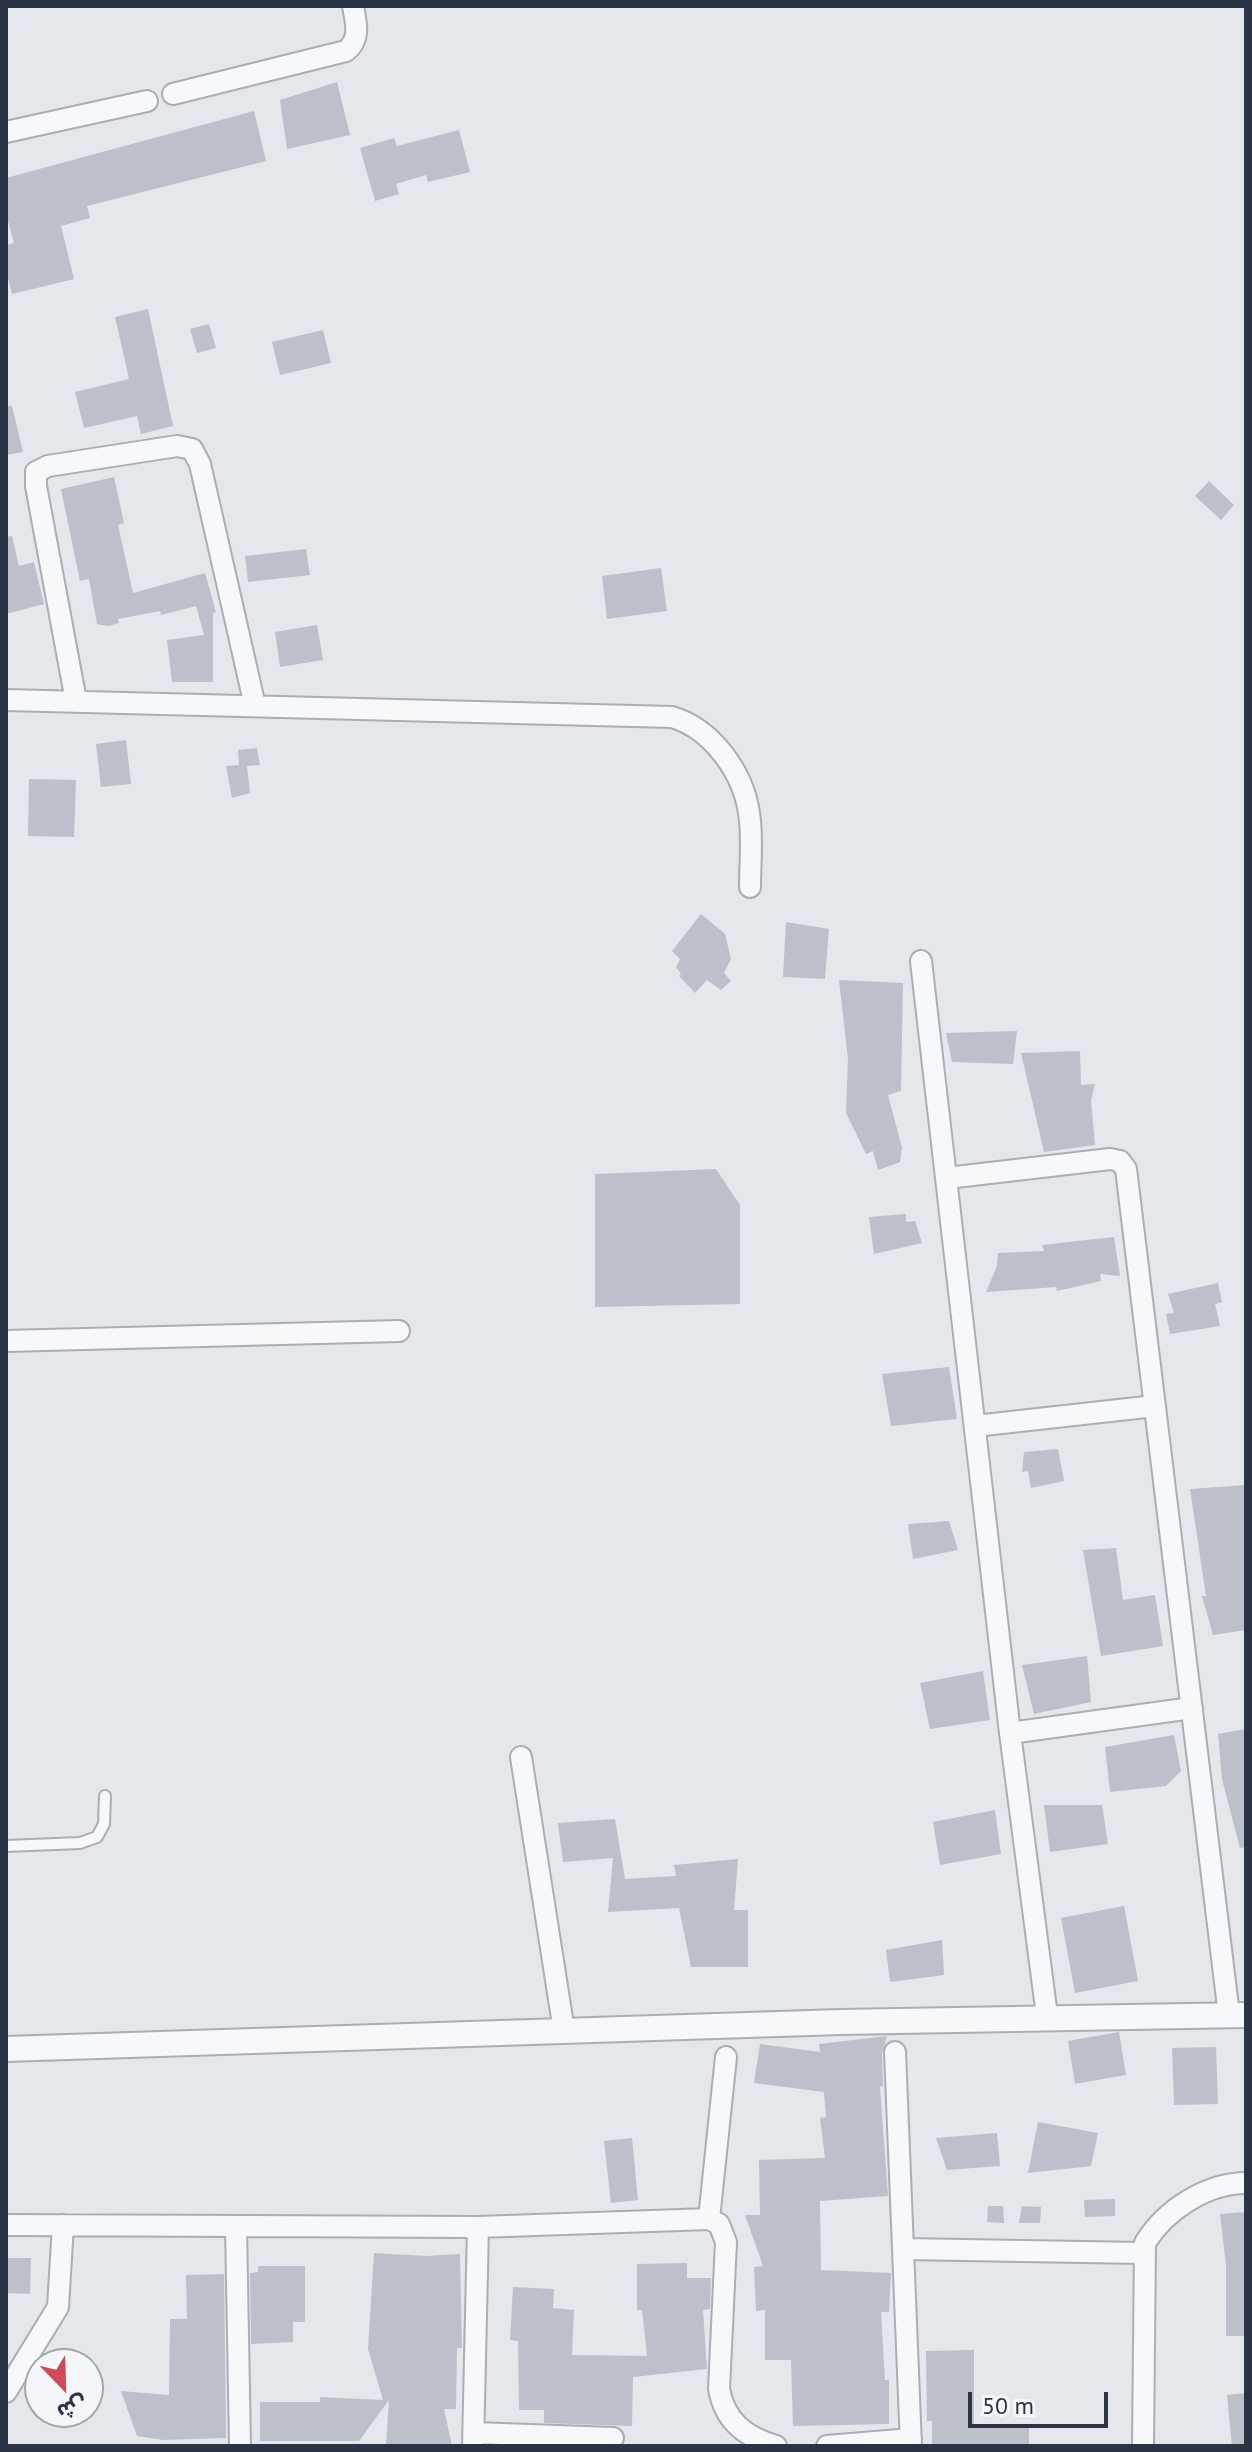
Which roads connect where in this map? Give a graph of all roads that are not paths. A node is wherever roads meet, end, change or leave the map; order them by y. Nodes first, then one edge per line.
1 (353, 6) edge
2 (173, 94) dead end
3 (147, 101) dead end
4 (6, 132) edge
5 (6, 700) edge
6 (76, 701) junction
7 (255, 706) junction
8 (750, 887) dead end
9 (921, 961) dead end
10 (947, 1178) junction
11 (399, 1331) dead end
12 (6, 1341) edge
13 (1155, 1406) junction
14 (975, 1426) junction
15 (1192, 1708) junction
16 (1010, 1733) junction
17 (521, 1757) dead end
18 (105, 1796) dead end
19 (6, 1846) edge
20 (1238, 2015) edge
21 (1047, 2016) junction
22 (564, 2031) junction
23 (6, 2049) edge
24 (895, 2052) dead end
25 (726, 2057) dead end
26 (1246, 2183) edge
27 (709, 2219) junction
28 (6, 2225) edge
29 (63, 2225) junction
30 (236, 2226) junction
31 (478, 2227) junction
32 (904, 2249) junction
33 (1142, 2253) junction
34 (6, 2392) edge
35 (613, 2438) dead end
36 (474, 2440) edge
37 (911, 2443) edge
38 (240, 2446) edge
39 (776, 2446) edge
40 (827, 2446) edge
41 (1143, 2446) edge

1 - 2 street
3 - 4 street
5 - 6 street
6 - 7 street
6 - 7 street
7 - 8 street
9 - 10 street
10 - 13 street
10 - 14 street
11 - 12 street
13 - 14 street
13 - 15 street
14 - 16 street
15 - 16 street
15 - 20 street
16 - 21 street
17 - 22 street
18 - 19 lane
20 - 21 street
21 - 22 street
22 - 23 street
24 - 32 street
25 - 27 street
26 - 33 street
27 - 31 street
27 - 39 street
28 - 29 street
29 - 30 street
29 - 34 street
30 - 31 street
30 - 38 street
31 - 36 street
32 - 33 street
32 - 37 street
33 - 41 street
35 - 36 street
37 - 40 street

